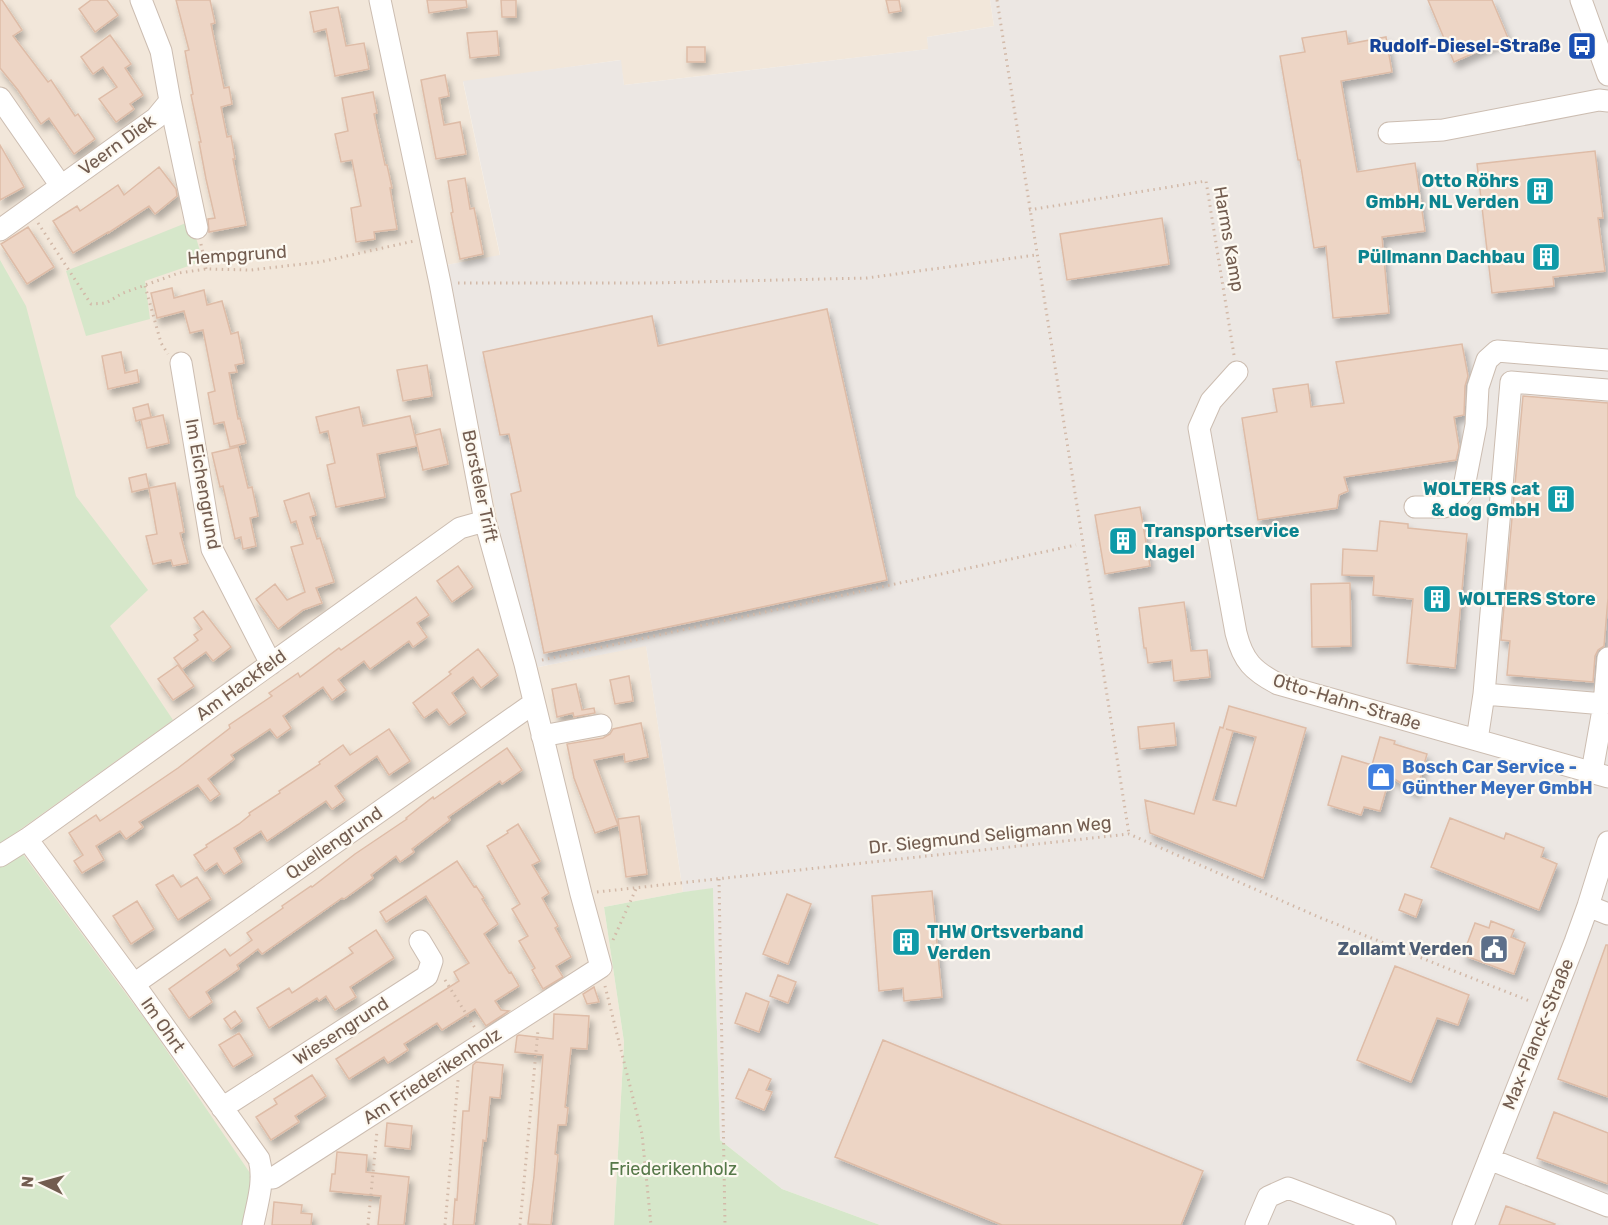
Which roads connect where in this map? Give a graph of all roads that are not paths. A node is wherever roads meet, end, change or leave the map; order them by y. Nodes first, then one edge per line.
1 (141, 0) edge
2 (380, 0) edge
3 (1581, 0) edge
4 (1608, 75) edge
5 (0, 98) edge
6 (170, 101) junction
7 (1608, 101) edge
8 (1389, 133) dead end
9 (61, 186) junction
10 (197, 228) road end
11 (0, 230) edge
12 (1608, 360) edge
13 (181, 363) road end
14 (1237, 372) road end
15 (1608, 390) edge
16 (1415, 507) dead end
17 (485, 521) junction
18 (1608, 658) edge
19 (271, 664) junction
20 (1484, 694) junction
21 (534, 703) junction
22 (1604, 704) junction
23 (601, 725) dead end
24 (542, 736) junction
25 (1477, 740) junction
26 (1600, 775) edge
27 (27, 838) junction
28 (1608, 842) edge
29 (0, 856) edge
30 (1588, 906) junction
31 (1608, 914) edge
32 (420, 940) dead end
33 (601, 968) joint
34 (134, 984) junction
35 (222, 1108) junction
36 (1489, 1159) junction
37 (261, 1178) junction
38 (1608, 1206) edge
39 (253, 1225) edge
40 (1256, 1225) edge
41 (1385, 1225) edge
42 (1462, 1225) edge

1 - 6 street, Veern Diek
2 - 17 street, Borsteler Trift
3 - 4 street
5 - 9 street, Veern Diek
6 - 9 street, Veern Diek
6 - 10 street, Veern Diek
7 - 8 street
9 - 11 street, Veern Diek
12 - 16 street
13 - 19 street, Im Eichengrund
14 - 25 street, Otto-Hahn-Straße
15 - 20 street
17 - 19 street, Am Hackfeld
17 - 21 street, Borsteler Trift
18 - 22 street
19 - 27 street, Am Hackfeld
20 - 22 street
20 - 25 street
21 - 24 street, Borsteler Trift
21 - 34 street, Quellengrund
22 - 26 street
23 - 24 street
24 - 33 street, Borsteler Trift
25 - 26 street, Otto-Hahn-Straße
27 - 29 street, Am Hackfeld
27 - 34 street, Im Ohrt
28 - 30 street, Max-Planck-Straße
30 - 31 street
30 - 36 street, Max-Planck-Straße
32 - 35 street, Wiesengrund
33 - 37 street, Am Friederikenholz
34 - 35 street, Im Ohrt
35 - 37 street, Im Ohrt
36 - 38 street
36 - 42 street, Max-Planck-Straße
37 - 39 street, Im Ohrt
40 - 41 street

